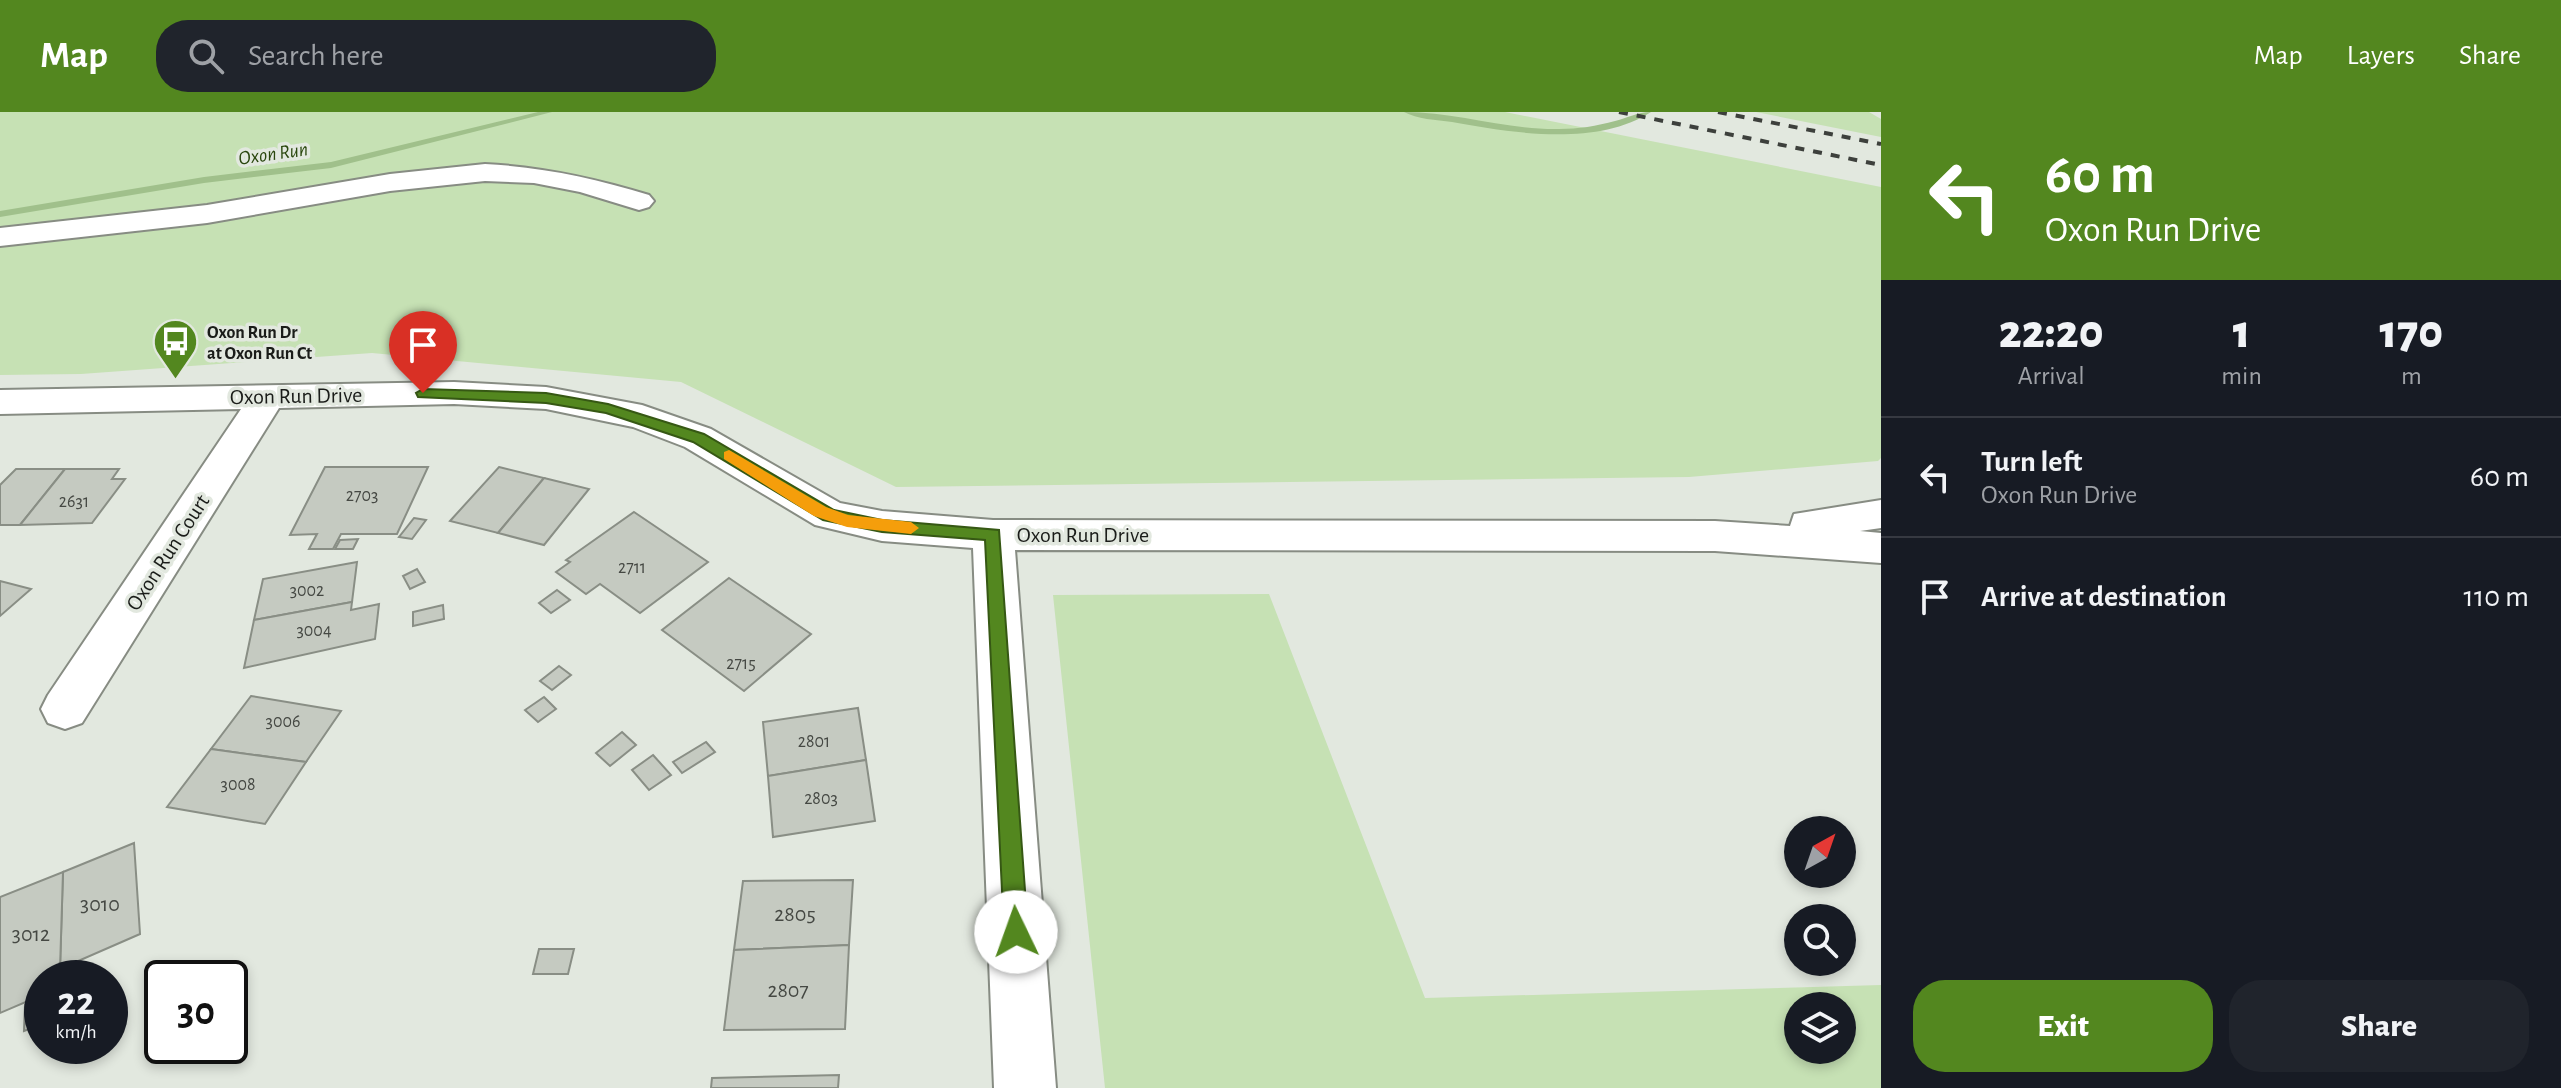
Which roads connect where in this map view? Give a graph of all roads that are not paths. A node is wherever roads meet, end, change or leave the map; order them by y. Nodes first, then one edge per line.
1 (639, 201) dead end
2 (0, 237) edge
3 (269, 395) junction
4 (0, 402) edge
5 (1881, 514) edge
6 (993, 535) junction
7 (1715, 536) junction
8 (1881, 548) edge
9 (65, 709) dead end
10 (1025, 1088) edge

1 - 2 street
3 - 4 street, Oxon Run Drive
3 - 6 street, Oxon Run Drive
3 - 9 street, Oxon Run Court
5 - 7 street, Oxon Run Drive
6 - 7 street, Oxon Run Drive
6 - 10 street
7 - 8 street, Oxon Run Drive

